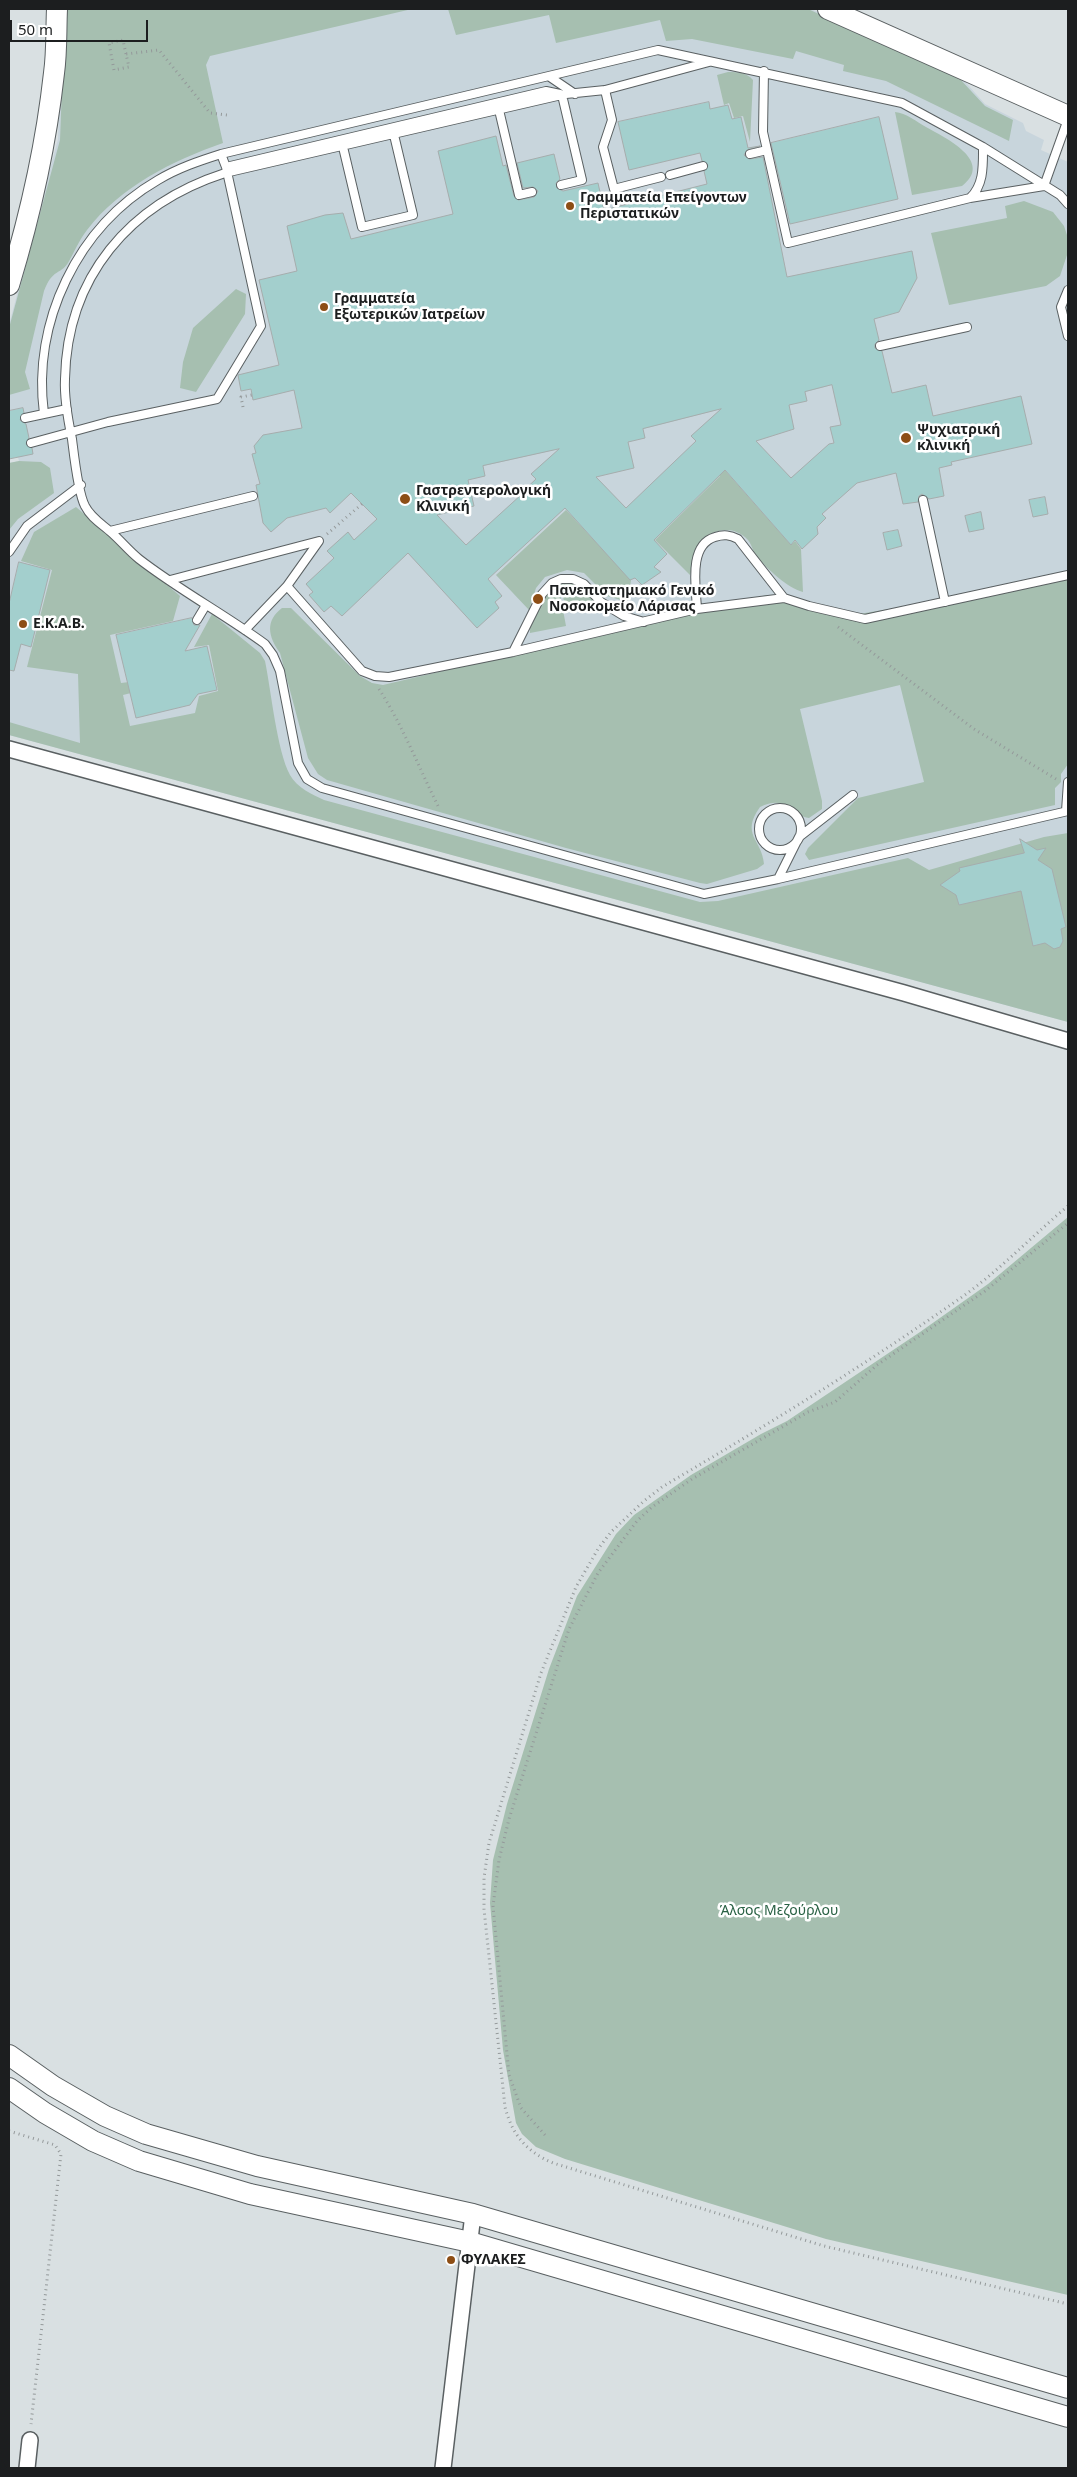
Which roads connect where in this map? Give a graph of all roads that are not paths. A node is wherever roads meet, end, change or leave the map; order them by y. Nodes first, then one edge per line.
1 (57, 9) edge
2 (828, 9) edge
3 (709, 62) junction
4 (764, 72) junction
5 (550, 78) junction
6 (604, 90) junction
7 (575, 94) junction
8 (562, 95) junction
9 (499, 110) junction
10 (1068, 118) edge
11 (394, 134) junction
12 (343, 147) junction
13 (983, 147) junction
14 (767, 150) junction
15 (222, 154) junction
16 (750, 154) dead end
17 (703, 166) dead end
18 (227, 171) junction
19 (670, 175) dead end
20 (660, 177) dead end
21 (562, 185) dead end
22 (1044, 186) junction
23 (532, 192) dead end
24 (970, 198) junction
25 (1068, 204) edge
26 (9, 285) edge
27 (1068, 290) edge
28 (966, 327) dead end
29 (1068, 336) edge
30 (880, 346) dead end
31 (66, 409) junction
32 (44, 414) junction
33 (25, 418) dead end
34 (70, 432) junction
35 (31, 443) dead end
36 (80, 485) junction
37 (253, 496) dead end
38 (923, 500) dead end
39 (110, 532) junction
40 (9, 552) edge
41 (1068, 576) edge
42 (170, 580) junction
43 (287, 586) junction
44 (784, 598) junction
45 (946, 602) junction
46 (206, 605) junction
47 (697, 609) junction
48 (197, 620) dead end
49 (646, 622) junction
50 (245, 630) junction
51 (513, 652) junction
52 (9, 749) edge
53 (1068, 784) edge
54 (853, 795) dead end
55 (1067, 811) edge
56 (799, 837) junction
57 (778, 879) junction
58 (1068, 1041) edge
59 (9, 2055) edge
60 (9, 2088) edge
61 (472, 2214) junction
62 (470, 2242) junction
63 (1068, 2388) edge
64 (1068, 2417) edge
65 (30, 2440) road end
66 (27, 2468) edge
67 (443, 2468) edge

1 - 26 street
2 - 10 street
3 - 4 lane
3 - 5 lane
3 - 6 lane
4 - 13 lane
4 - 14 lane
5 - 7 lane
5 - 15 lane
6 - 7 lane
6 - 20 lane
7 - 8 lane
8 - 9 lane
8 - 18 lane
8 - 21 lane
9 - 11 lane
9 - 23 lane
10 - 22 lane
11 - 12 lane
11 - 12 lane
12 - 18 lane
13 - 22 lane
13 - 24 lane
14 - 16 lane
14 - 24 lane
15 - 18 lane
15 - 32 lane
17 - 19 lane
18 - 31 lane
18 - 34 lane
22 - 24 lane
22 - 25 lane
27 - 29 lane
28 - 30 lane
31 - 32 lane
31 - 34 lane
32 - 33 lane
34 - 35 lane
34 - 36 lane
36 - 39 lane
36 - 40 lane
37 - 39 lane
38 - 45 lane
39 - 42 lane
41 - 45 lane
42 - 43 lane
42 - 46 lane
43 - 50 lane
43 - 51 lane
44 - 45 lane
44 - 47 lane
44 - 47 lane
46 - 48 lane
46 - 50 lane
47 - 49 lane
49 - 51 lane
49 - 51 lane
50 - 57 lane
52 - 58 street
53 - 55 lane
54 - 56 lane
55 - 57 lane
56 - 56 lane
56 - 57 lane
59 - 61 street
60 - 62 street
61 - 62 street
61 - 63 street
62 - 64 street
62 - 67 street
65 - 66 street

